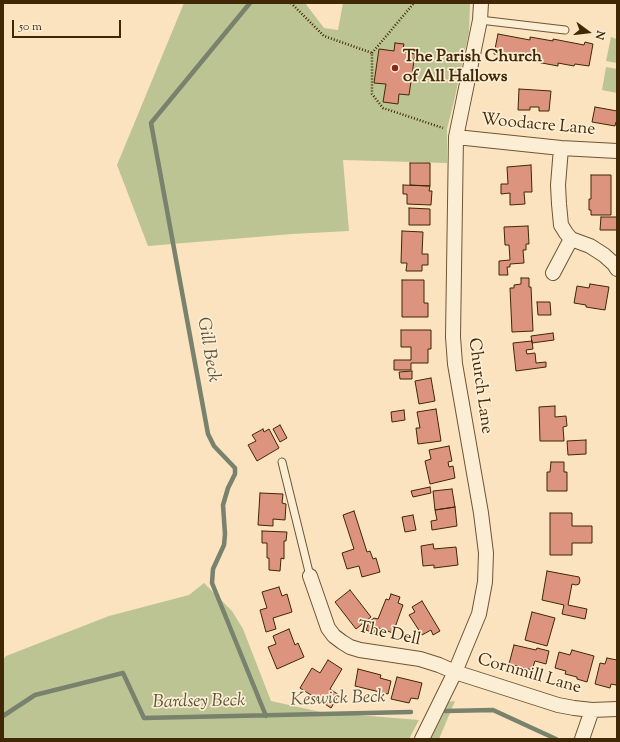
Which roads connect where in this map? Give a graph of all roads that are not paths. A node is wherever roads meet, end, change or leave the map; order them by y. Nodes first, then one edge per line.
1 (483, 4) edge
2 (480, 20) junction
3 (565, 30) dead end
4 (456, 135) junction
5 (561, 148) junction
6 (617, 151) edge
7 (571, 238) junction
8 (617, 269) edge
9 (553, 273) dead end
10 (282, 462) dead end
11 (310, 576) joint
12 (455, 672) junction
13 (617, 709) edge
14 (592, 710) junction
15 (584, 734) edge
16 (422, 739) edge

1 - 2 street, Church Lane
2 - 3 lane
2 - 4 street, Church Lane
4 - 5 street, Woodacre Lane
4 - 12 street, Church Lane
5 - 6 street, Woodacre Lane
5 - 7 street
7 - 8 street
7 - 9 street
10 - 11 lane
11 - 12 street, The Dell
12 - 14 street, Cornmill Lane
12 - 16 street, Church Lane
13 - 14 street, Cornmill Lane
14 - 15 street

